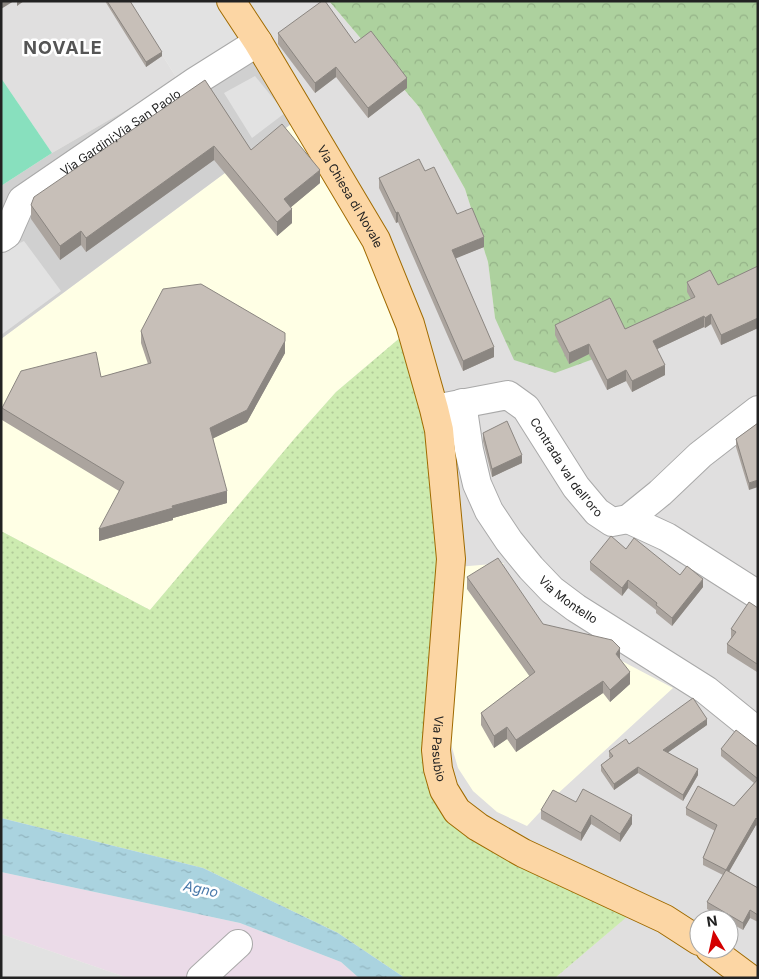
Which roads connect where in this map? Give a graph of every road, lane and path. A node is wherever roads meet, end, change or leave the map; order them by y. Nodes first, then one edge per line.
1 (232, 1) edge
2 (258, 42) junction
3 (1, 238) edge
4 (462, 403) junction
5 (434, 409) junction
6 (758, 410) edge
7 (628, 519) junction
8 (758, 595) edge
9 (758, 732) edge
10 (689, 935) edge
11 (238, 944) dead end
12 (723, 959) edge
13 (201, 978) edge
14 (749, 978) edge

1 - 2 main road, Via Chiesa di Novale
2 - 3 street, Via Gardini;Via San Paolo
2 - 5 main road, Via Chiesa di Novale
4 - 5 street, Contrada val dell'oro
4 - 7 street, Contrada val dell'oro
4 - 9 street, Via Montello
5 - 10 main road, Via Pasubio
6 - 7 street
7 - 8 street
11 - 13 street
12 - 14 main road

